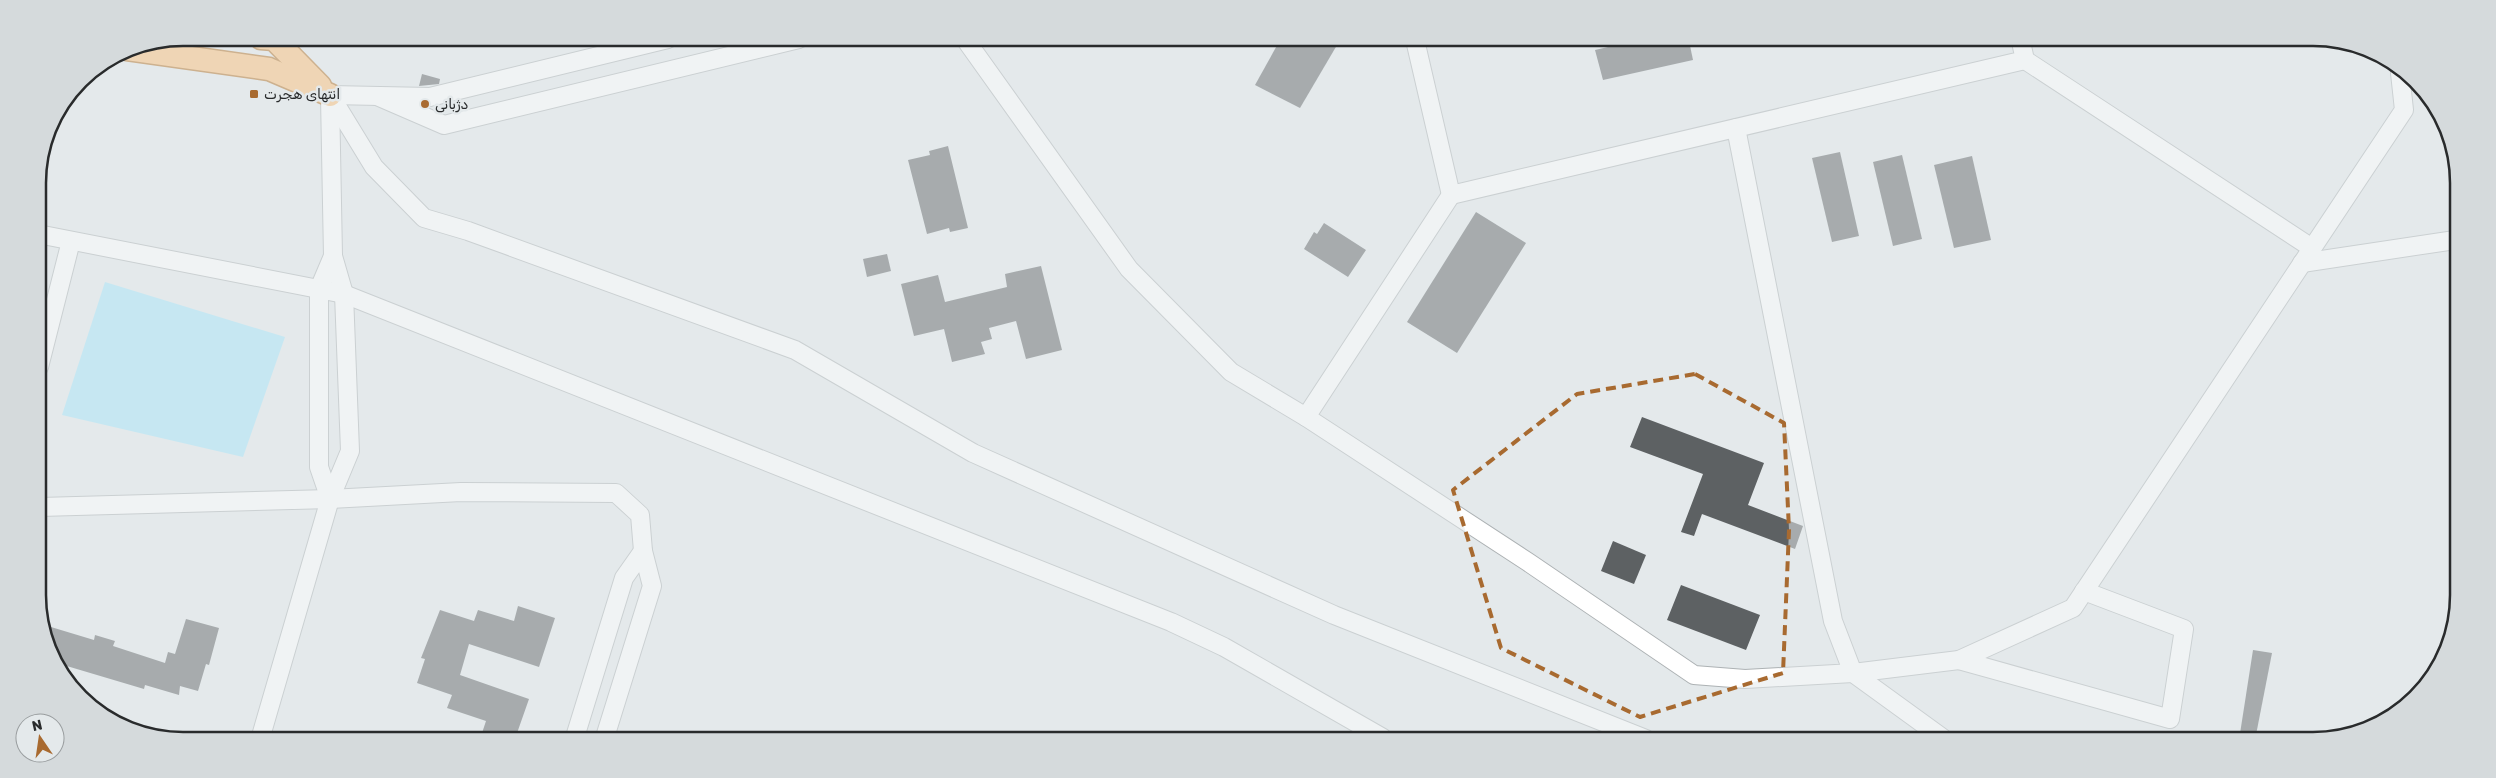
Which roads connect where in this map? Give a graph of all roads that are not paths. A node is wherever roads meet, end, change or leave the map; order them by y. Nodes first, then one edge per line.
1 (1416, 46) edge
2 (2022, 46) edge
3 (281, 47) edge
4 (636, 47) edge
5 (767, 47) edge
6 (970, 47) edge
7 (146, 52) edge
8 (2026, 60) junction
9 (2401, 78) edge
10 (330, 95) junction
11 (377, 96) junction
12 (1736, 128) junction
13 (1451, 195) junction
14 (47, 236) edge
15 (71, 240) junction
16 (2450, 241) edge
17 (2312, 248) junction
18 (333, 256) junction
19 (2302, 263) junction
20 (319, 289) junction
21 (344, 294) junction
22 (47, 337) edge
23 (1306, 417) junction
24 (330, 499) junction
25 (46, 508) edge
26 (643, 551) junction
27 (2084, 591) junction
28 (1959, 660) junction
29 (1853, 674) junction
30 (1372, 731) edge
31 (1627, 731) edge
32 (1933, 731) edge
33 (262, 732) edge
34 (576, 732) edge
35 (607, 732) edge

1 - 13 lane
2 - 8 lane
3 - 10 main road
4 - 11 lane
5 - 11 lane
6 - 23 lane
7 - 10 main road
8 - 12 lane
8 - 17 lane
9 - 17 lane
10 - 11 lane
10 - 18 lane
10 - 31 lane
12 - 13 lane
12 - 29 lane
13 - 23 lane
14 - 15 lane
15 - 20 lane
15 - 22 lane
16 - 19 lane
17 - 19 lane
18 - 20 lane
18 - 21 lane
19 - 27 lane
20 - 21 lane
20 - 24 lane
21 - 24 lane
21 - 30 lane
23 - 29 lane
24 - 25 lane
24 - 26 lane
24 - 33 lane
26 - 34 lane
26 - 35 lane
27 - 28 lane
27 - 28 lane
28 - 29 lane
29 - 32 lane

